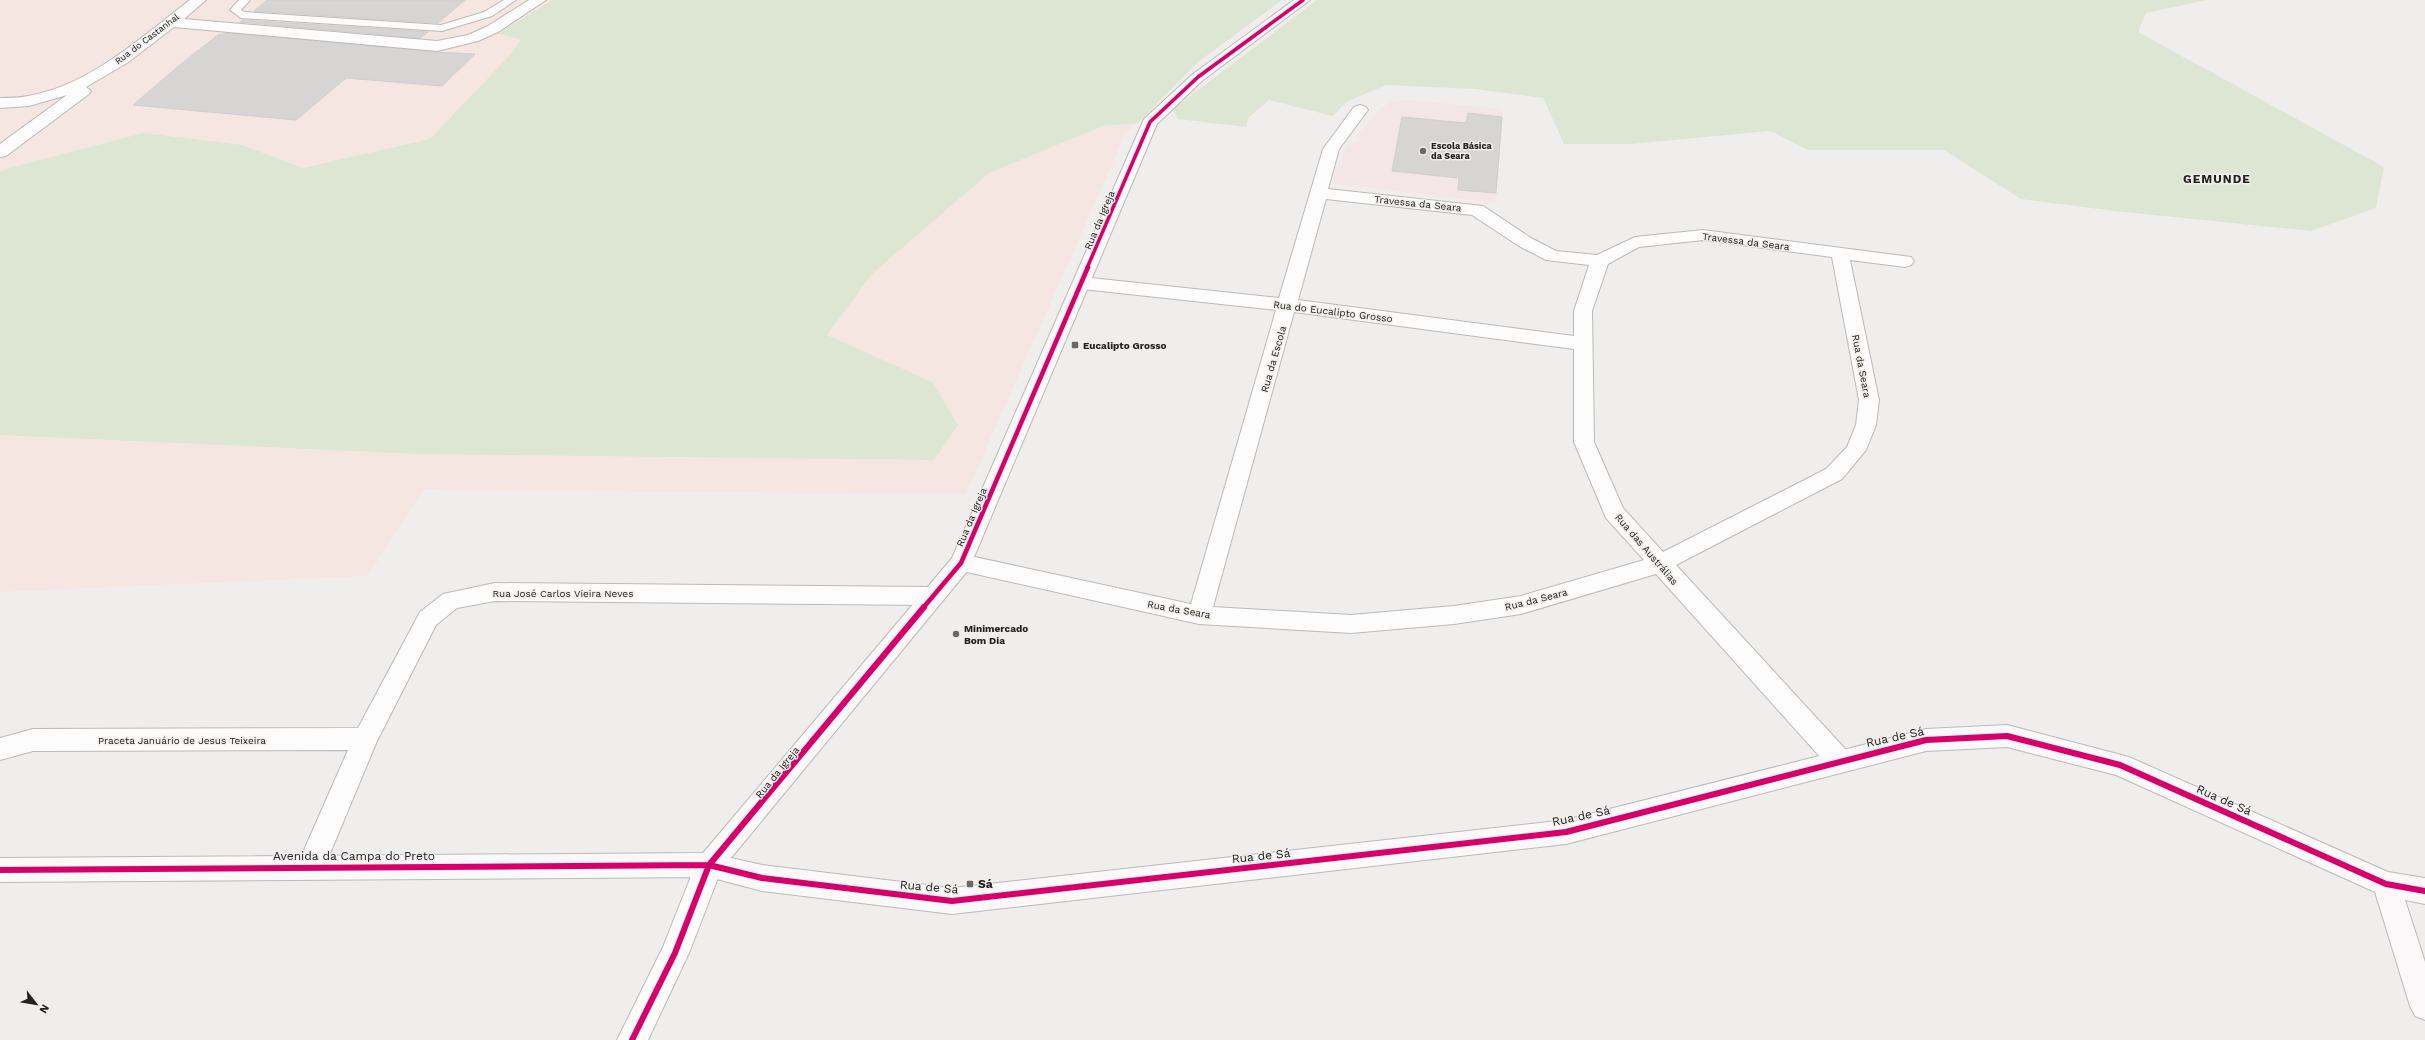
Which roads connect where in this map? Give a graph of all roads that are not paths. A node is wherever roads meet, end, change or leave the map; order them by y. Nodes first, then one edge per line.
1 (199, 0) edge
2 (245, 0) edge
3 (511, 0) edge
4 (539, 0) edge
5 (1304, 0) edge
6 (169, 22) junction
7 (95, 77) junction
8 (33, 101) junction
9 (0, 103) edge
10 (0, 110) edge
11 (1360, 110) dead end
12 (42, 121) junction
13 (0, 137) edge
14 (0, 152) edge
15 (1319, 193) junction
16 (1840, 253) junction
17 (1600, 261) junction
18 (1905, 261) dead end
19 (1082, 283) junction
20 (1288, 305) junction
21 (1584, 344) junction
22 (961, 563) junction
23 (1659, 564) junction
24 (931, 596) junction
25 (1199, 615) junction
26 (365, 739) junction
27 (0, 749) edge
28 (1839, 760) junction
29 (709, 865) junction
30 (311, 866) junction
31 (0, 870) edge
32 (2386, 884) junction
33 (2425, 891) edge
34 (2425, 1006) edge
35 (632, 1040) edge

1 - 6 street, Rua do Castanhal
2 - 3 lane
4 - 6 street
5 - 19 street, Rua da Igreja
6 - 7 street, Rua do Castanhal
7 - 8 street, Rua do Castanhal
7 - 12 street, Rua do Castanhal
8 - 9 street, Rua do Castanhal
8 - 10 street, Rua do Castanhal
11 - 15 street, Rua da Escola
12 - 13 street, Rua do Castanhal
12 - 14 street, Rua do Castanhal
15 - 17 street, Travessa da Seara
15 - 20 street, Rua da Escola
16 - 17 street, Travessa da Seara
16 - 18 street, Travessa da Seara
16 - 23 street, Rua da Seara
17 - 21 street, Rua das Austrálias
19 - 20 street, Rua do Eucalipto Grosso
19 - 22 street, Rua da Igreja
20 - 21 street, Rua do Eucalipto Grosso
20 - 25 street, Rua da Escola
21 - 23 street, Rua das Austrálias
22 - 24 street, Rua da Igreja
22 - 25 street, Rua da Seara
23 - 25 street, Rua da Seara
23 - 28 street, Rua das Austrálias
24 - 26 street, Rua José Carlos Vieira Neves
24 - 29 street, Rua da Igreja
26 - 27 street, Praceta Januário de Jesus Teixeira
26 - 30 street, Rua José Carlos Vieira Neves
28 - 29 street, Rua de Sá
28 - 32 street, Rua de Sá
29 - 30 street, Avenida da Campa do Preto
29 - 35 street, Rua da Igreja
30 - 31 street, Avenida da Campa do Preto
32 - 33 street, Rua de Sá
32 - 34 street

